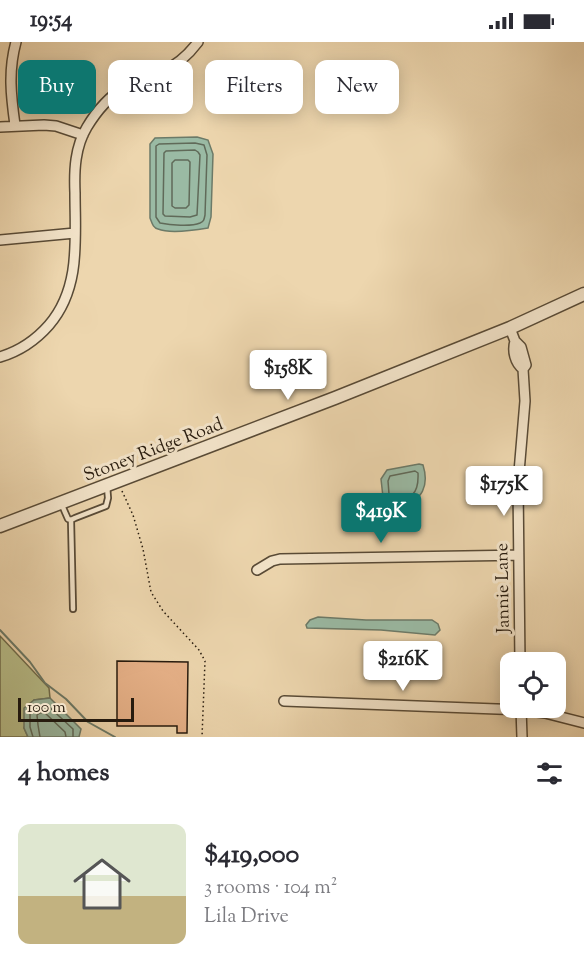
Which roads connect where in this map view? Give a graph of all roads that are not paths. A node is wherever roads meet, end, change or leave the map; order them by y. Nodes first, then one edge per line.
1 (16, 42) edge
2 (198, 42) edge
3 (15, 125) junction
4 (0, 127) edge
5 (83, 135) junction
6 (75, 233) junction
7 (0, 240) edge
8 (584, 294) edge
9 (510, 328) junction
10 (0, 357) edge
11 (112, 484) junction
12 (61, 503) junction
13 (71, 520) junction
14 (0, 526) edge
15 (518, 555) junction
16 (257, 570) dead end
17 (73, 609) dead end
18 (520, 652) edge
19 (284, 701) dead end
20 (500, 708) edge
21 (521, 718) edge
22 (566, 718) edge
23 (584, 723) edge
24 (522, 737) edge

1 - 3 street
2 - 5 street
3 - 4 street
3 - 5 street
5 - 6 street
6 - 7 street
6 - 10 street
8 - 9 street, Stoney Ridge Road
9 - 11 street, Stoney Ridge Road
9 - 15 street, Jannie Lane
11 - 12 street, Stoney Ridge Road
11 - 13 lane
12 - 13 lane
12 - 14 street, Stoney Ridge Road
13 - 17 lane
15 - 16 street
15 - 18 street, Jannie Lane
19 - 20 street
21 - 24 street
22 - 23 street

